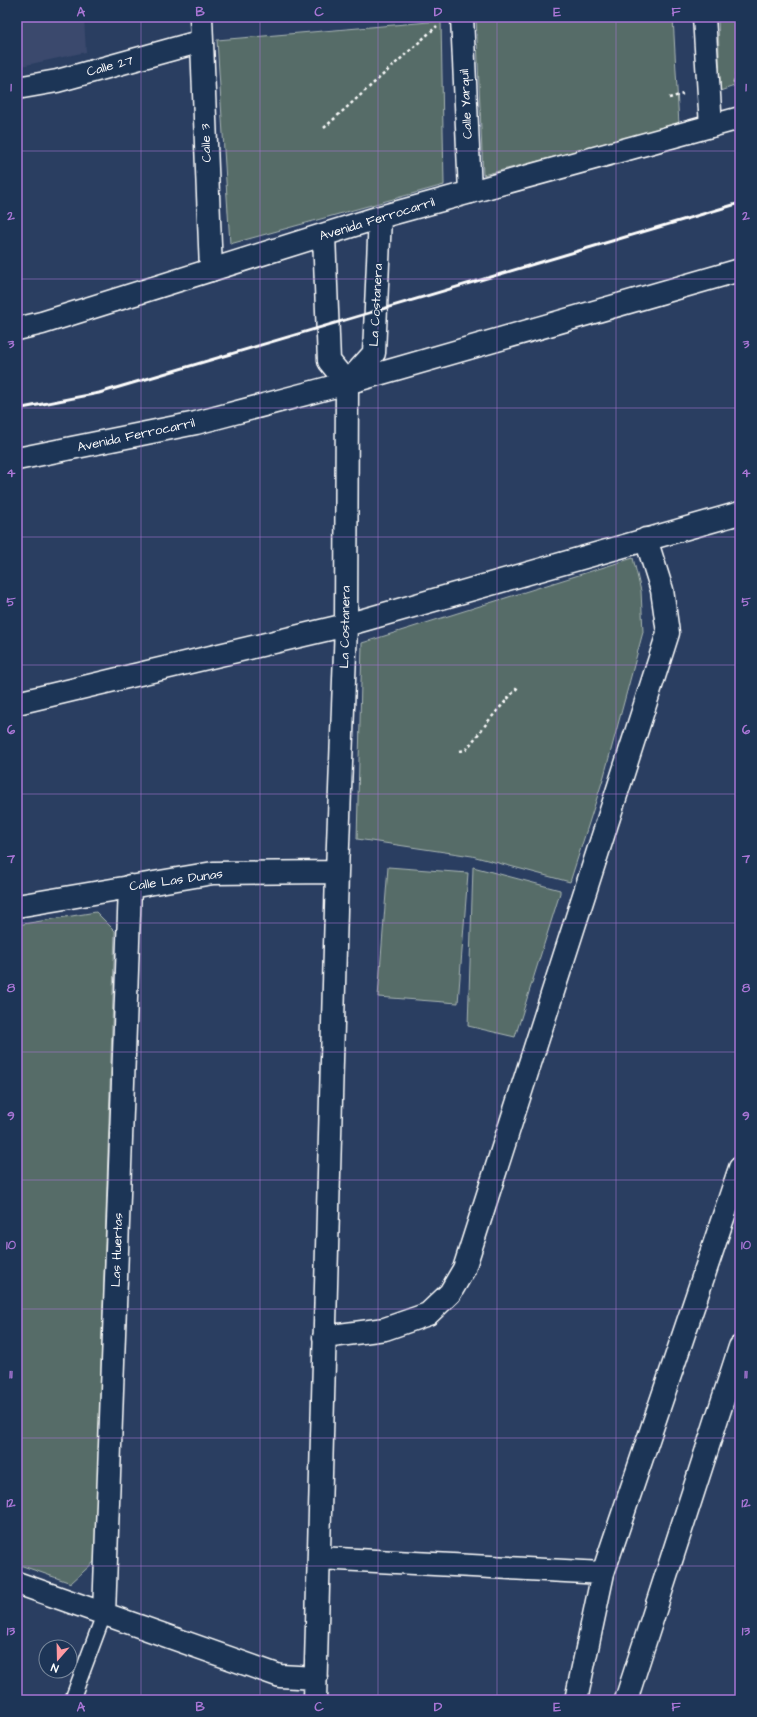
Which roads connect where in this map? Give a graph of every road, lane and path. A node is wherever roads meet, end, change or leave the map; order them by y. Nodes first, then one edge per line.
1 (201, 17) edge
2 (462, 17) edge
3 (704, 17) edge
4 (440, 24) dead end
5 (202, 41) junction
6 (17, 88) edge
7 (740, 118) edge
8 (712, 126) junction
9 (324, 128) dead end
10 (470, 192) junction
11 (380, 217) junction
12 (324, 235) junction
13 (211, 270) junction
14 (740, 270) edge
15 (17, 329) edge
16 (347, 383) junction
17 (17, 459) edge
18 (740, 513) edge
19 (646, 539) junction
20 (346, 625) junction
21 (518, 687) dead end
22 (17, 703) edge
23 (460, 751) dead end
24 (337, 872) junction
25 (130, 886) junction
26 (17, 906) edge
27 (740, 1168) edge
28 (324, 1337) junction
29 (740, 1347) edge
30 (319, 1558) junction
31 (603, 1573) junction
32 (17, 1583) edge
33 (104, 1614) junction
34 (316, 1678) junction
35 (72, 1700) edge
36 (315, 1700) edge
37 (576, 1700) edge
38 (626, 1700) edge

1 - 5 street, Calle 3
2 - 10 street, Calle Yarquil
3 - 8 street
4 - 9 path
5 - 6 street, Calle 27
5 - 13 street, Calle 3
7 - 8 street, Avenida Ferrocarril
8 - 10 street, Avenida Ferrocarril
10 - 11 street, Avenida Ferrocarril
11 - 12 street, Avenida Ferrocarril
11 - 16 street, La Costanera
12 - 13 street, Avenida Ferrocarril
12 - 16 street
13 - 15 street, Avenida Ferrocarril
14 - 16 street, Avenida Ferrocarril
16 - 17 street, Avenida Ferrocarril
16 - 20 street, La Costanera
18 - 19 street
19 - 20 street
19 - 28 street
20 - 22 street
20 - 24 street, La Costanera
21 - 23 path
24 - 25 street, Calle Las Dunas
24 - 28 street, La Costanera
25 - 26 street, Calle Las Dunas
25 - 33 street, Las Huertas
27 - 31 street
28 - 30 street, La Costanera
29 - 38 street
30 - 31 street
30 - 34 street, La Costanera
31 - 37 street
32 - 33 street
33 - 34 street
33 - 35 lane
34 - 36 street, La Costanera

